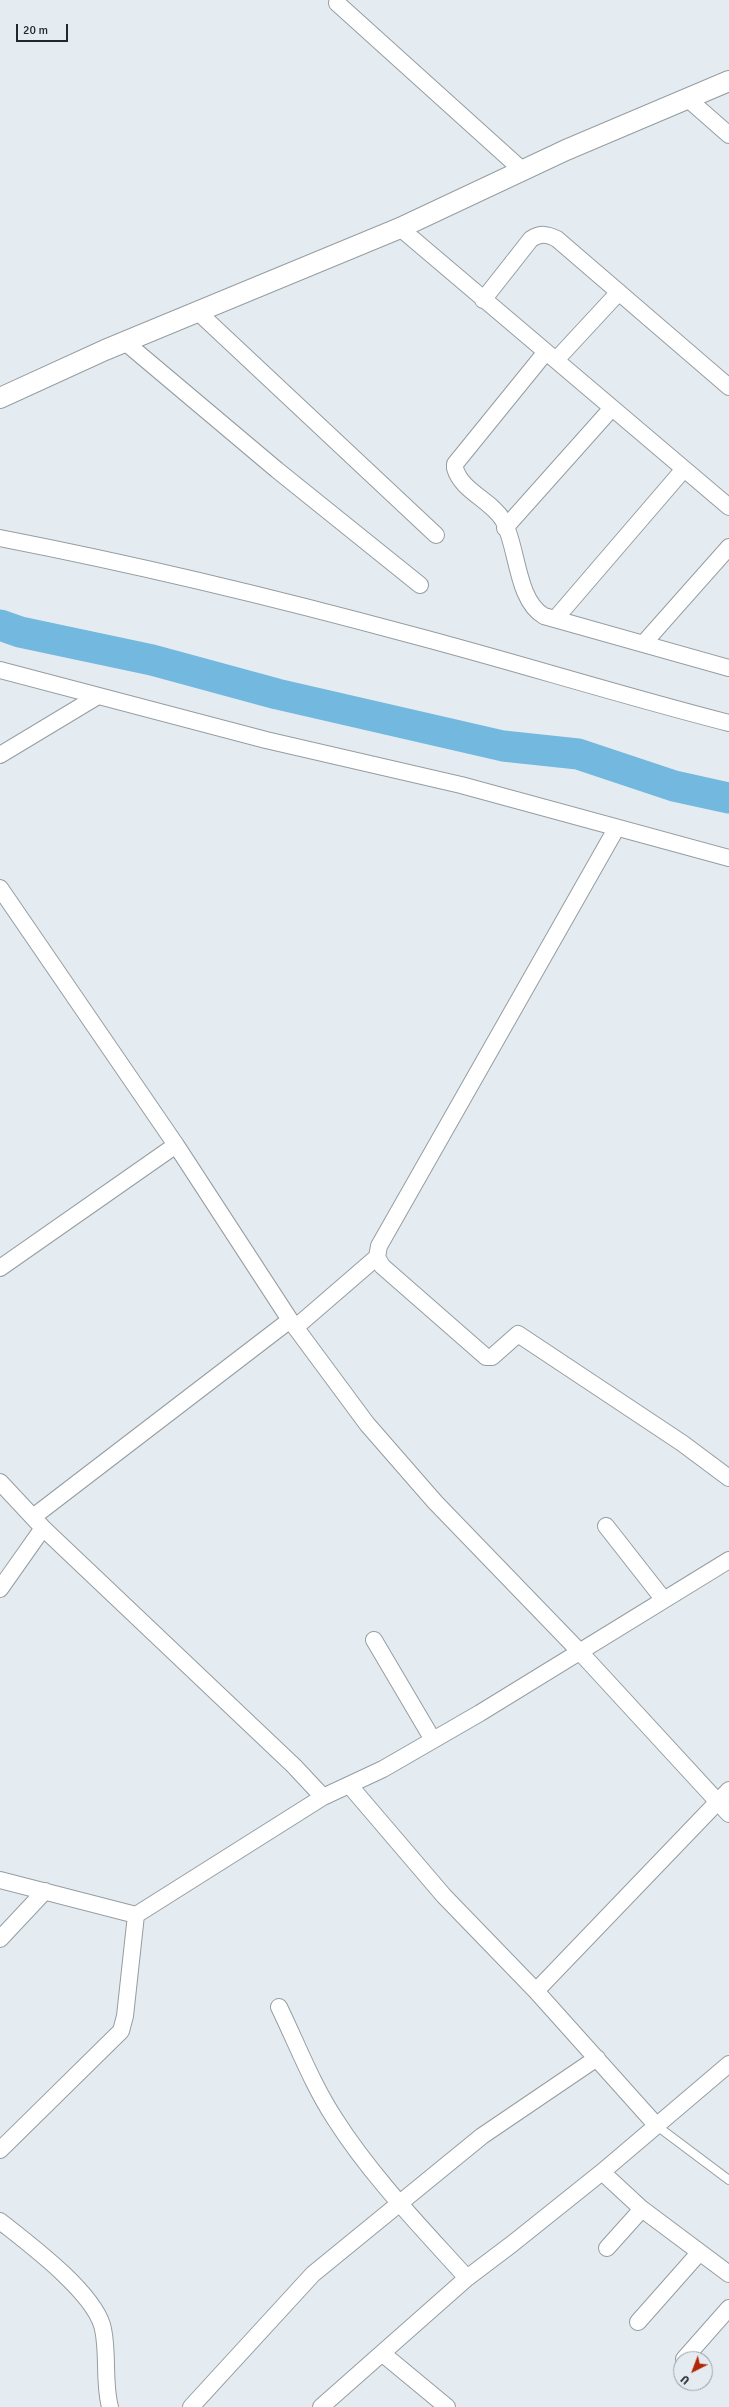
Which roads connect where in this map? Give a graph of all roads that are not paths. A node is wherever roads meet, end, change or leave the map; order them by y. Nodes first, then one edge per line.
1 (337, 3) dead end
2 (729, 81) edge
3 (688, 99) junction
4 (729, 135) edge
5 (522, 170) junction
6 (400, 228) junction
7 (619, 292) junction
8 (483, 300) junction
9 (198, 312) junction
10 (124, 342) junction
11 (551, 356) junction
12 (729, 387) edge
13 (0, 398) edge
14 (612, 408) junction
15 (684, 469) junction
16 (729, 507) edge
17 (506, 528) junction
18 (436, 535) dead end
19 (0, 538) edge
20 (729, 547) edge
21 (420, 585) dead end
22 (556, 618) junction
23 (643, 644) junction
24 (729, 668) edge
25 (0, 670) edge
26 (98, 696) junction
27 (729, 723) edge
28 (0, 755) edge
29 (616, 828) junction
30 (729, 858) edge
31 (0, 888) edge
32 (176, 1145) junction
33 (377, 1257) junction
34 (0, 1268) edge
35 (293, 1323) junction
36 (729, 1478) edge
37 (0, 1482) edge
38 (38, 1523) junction
39 (606, 1526) dead end
40 (729, 1560) edge
41 (0, 1589) edge
42 (664, 1600) junction
43 (374, 1640) dead end
44 (580, 1652) junction
45 (433, 1740) junction
46 (350, 1786) junction
47 (729, 1790) edge
48 (324, 1797) junction
49 (718, 1802) junction
50 (729, 1814) edge
51 (0, 1880) edge
52 (45, 1891) junction
53 (136, 1915) junction
54 (0, 1939) edge
55 (536, 1991) junction
56 (279, 2007) dead end
57 (597, 2058) junction
58 (729, 2064) edge
59 (657, 2126) junction
60 (0, 2150) edge
61 (602, 2172) junction
62 (729, 2180) edge
63 (400, 2204) junction
64 (642, 2209) junction
65 (0, 2221) edge
66 (608, 2248) dead end
67 (699, 2253) junction
68 (729, 2274) edge
69 (467, 2278) junction
70 (729, 2308) edge
71 (638, 2322) dead end
72 (691, 2351) edge
73 (383, 2354) junction
74 (110, 2407) edge
75 (191, 2407) edge
76 (321, 2407) edge
77 (447, 2407) edge

1 - 5 street
2 - 3 street
3 - 4 street
3 - 5 street
5 - 6 street
6 - 8 street
6 - 9 street
7 - 8 street
7 - 11 street
7 - 12 street
8 - 11 street
9 - 10 street
9 - 18 street
10 - 13 street
10 - 21 street
11 - 14 street
11 - 17 street
14 - 15 street
14 - 17 street
15 - 16 street
15 - 22 street
17 - 22 street
19 - 27 street
20 - 23 street
22 - 23 street
23 - 24 street
25 - 26 street
26 - 28 street
26 - 29 street
29 - 30 street
29 - 33 street
31 - 32 street
32 - 34 street
32 - 35 street
33 - 35 street
33 - 36 street
35 - 38 street
35 - 44 street
37 - 38 street
38 - 41 street
38 - 48 street
39 - 42 street
40 - 42 street
42 - 44 street
43 - 45 street
44 - 45 street
44 - 49 street
45 - 46 street
46 - 48 street
46 - 55 street
47 - 49 street
48 - 53 street
49 - 50 street
49 - 55 street
51 - 52 street
52 - 53 street
52 - 54 street
53 - 60 street
55 - 57 street
56 - 63 street
57 - 59 street
57 - 63 street
58 - 59 street
59 - 61 street
59 - 62 lane
61 - 64 street
61 - 69 street
63 - 69 street
63 - 75 street
64 - 66 street
64 - 67 street
65 - 74 street
67 - 68 street
67 - 71 street
69 - 73 street
70 - 72 street
73 - 76 street
73 - 77 street

